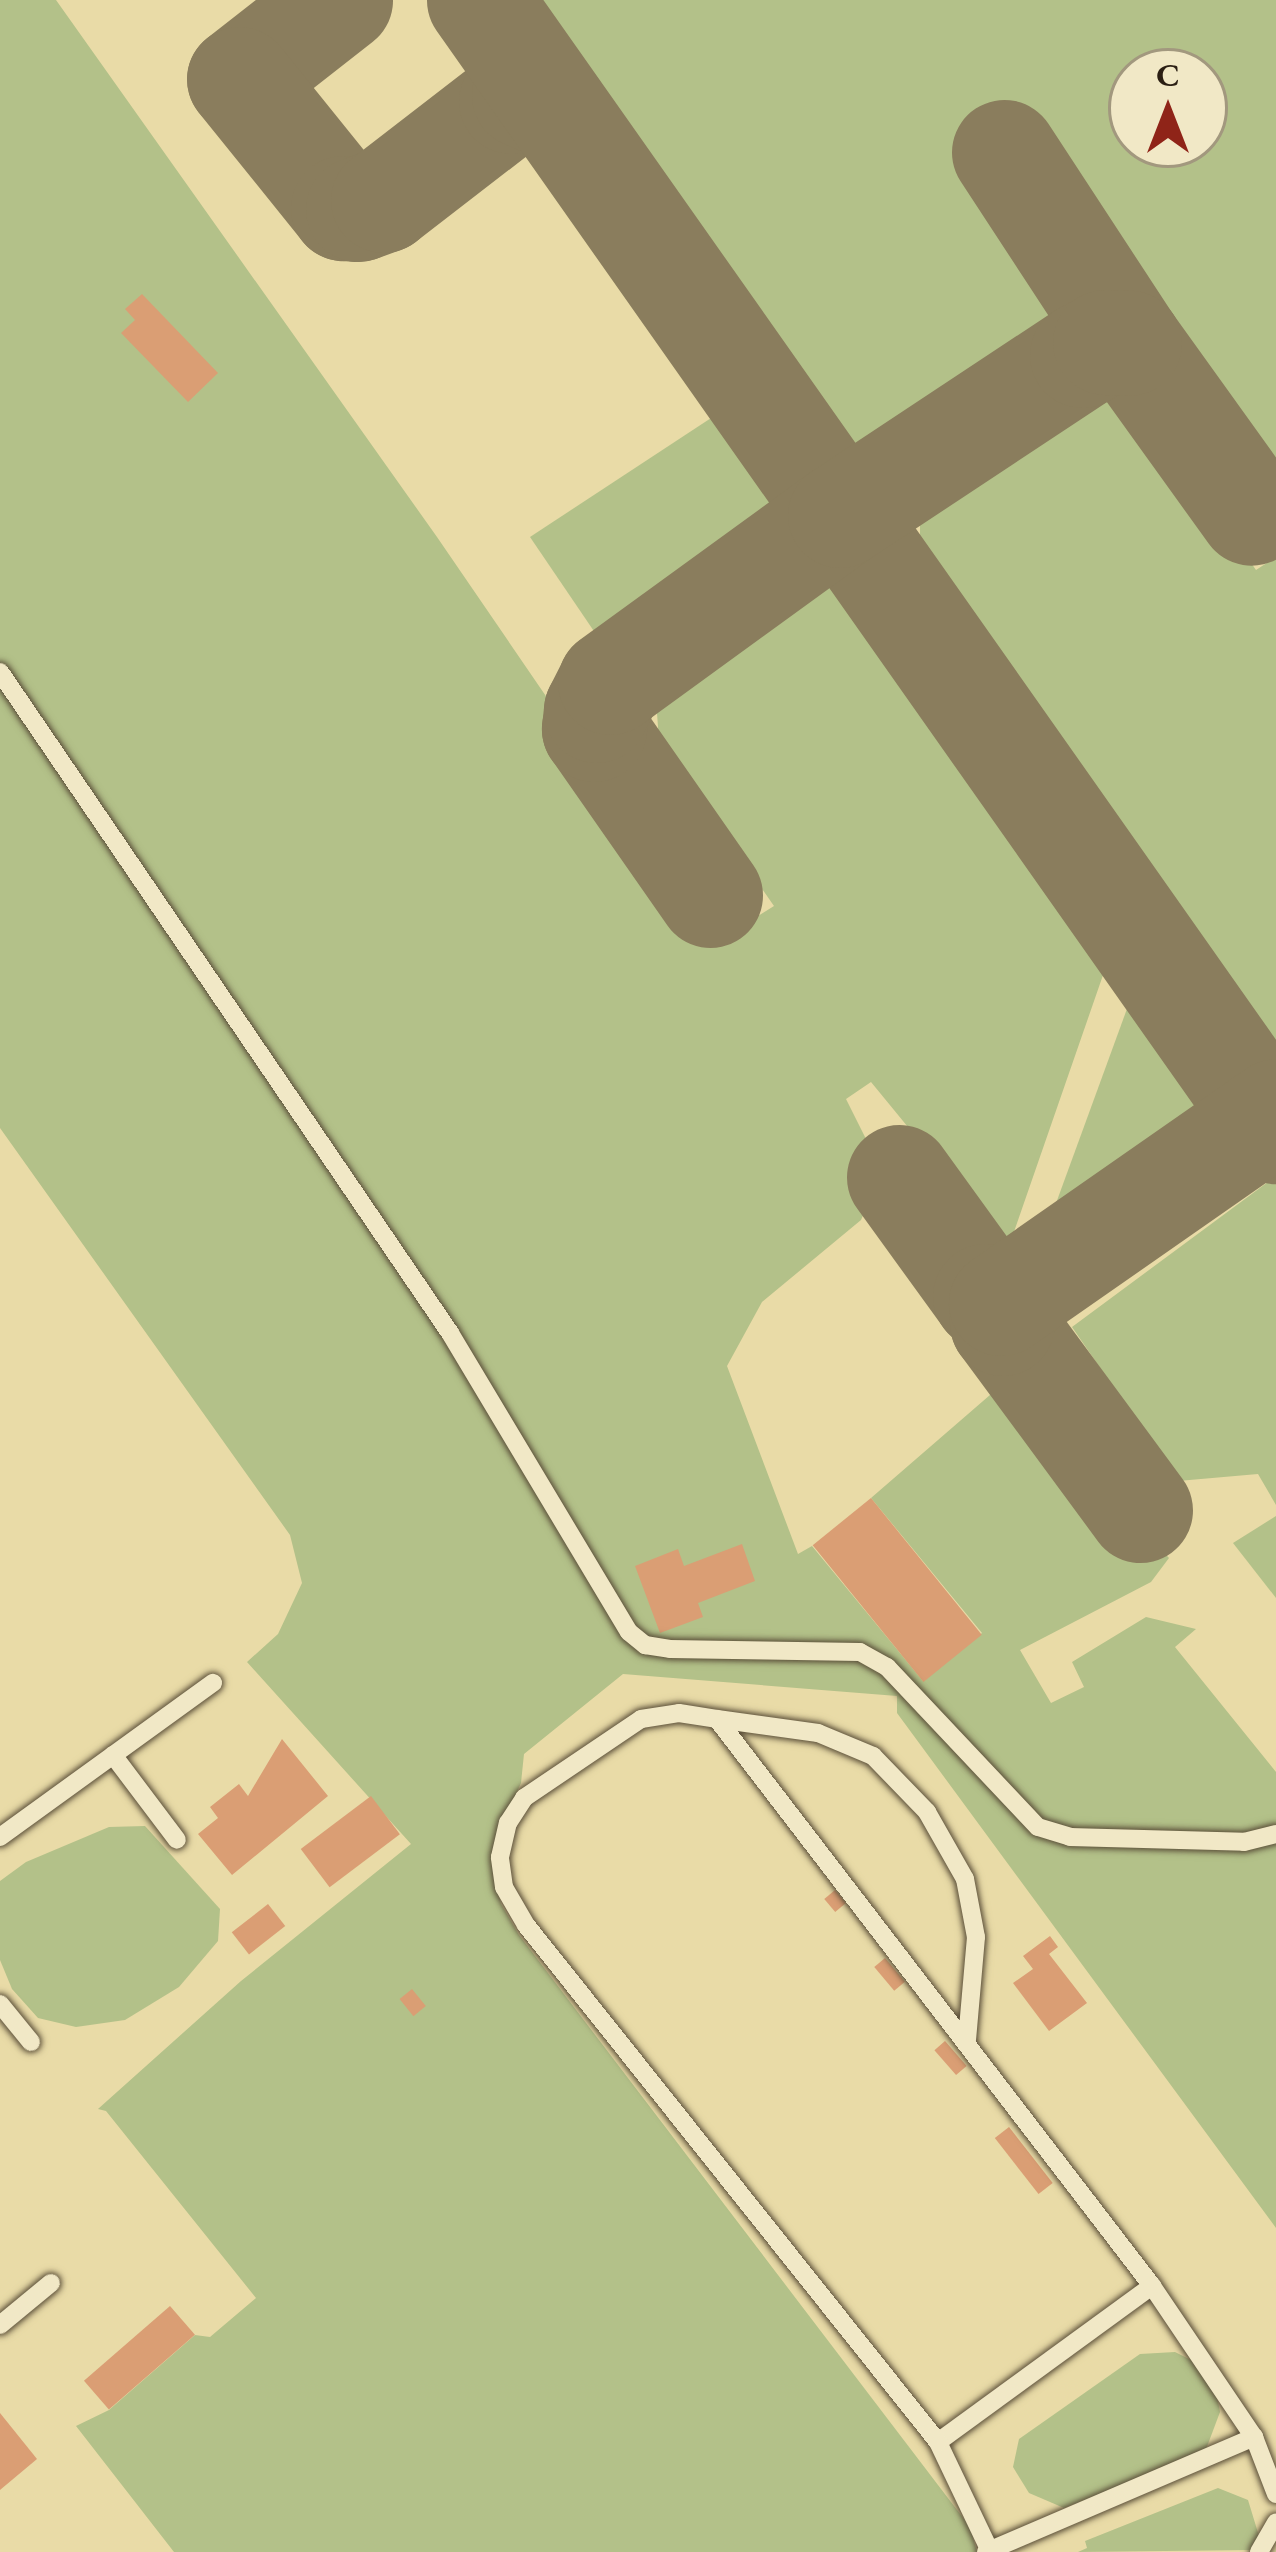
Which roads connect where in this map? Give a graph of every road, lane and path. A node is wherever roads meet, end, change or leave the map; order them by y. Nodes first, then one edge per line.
1 (0, 672) edge
2 (213, 1683) dead end
3 (717, 1719) junction
4 (113, 1755) junction
5 (1276, 1834) edge
6 (0, 1837) edge
7 (177, 1840) dead end
8 (0, 2004) edge
9 (967, 2040) junction
10 (31, 2042) dead end
11 (51, 2283) dead end
12 (1152, 2286) junction
13 (0, 2325) edge
14 (1254, 2437) junction
15 (938, 2442) junction
16 (1276, 2494) edge
17 (1276, 2522) edge
18 (987, 2549) edge
19 (1259, 2552) edge

1 - 5 lane
2 - 4 lane
3 - 9 lane
3 - 9 lane
3 - 15 lane
4 - 6 lane
4 - 7 lane
8 - 10 lane
9 - 12 lane
11 - 13 lane
12 - 14 lane
12 - 15 lane
14 - 16 lane
14 - 18 lane
15 - 18 lane
17 - 19 lane

